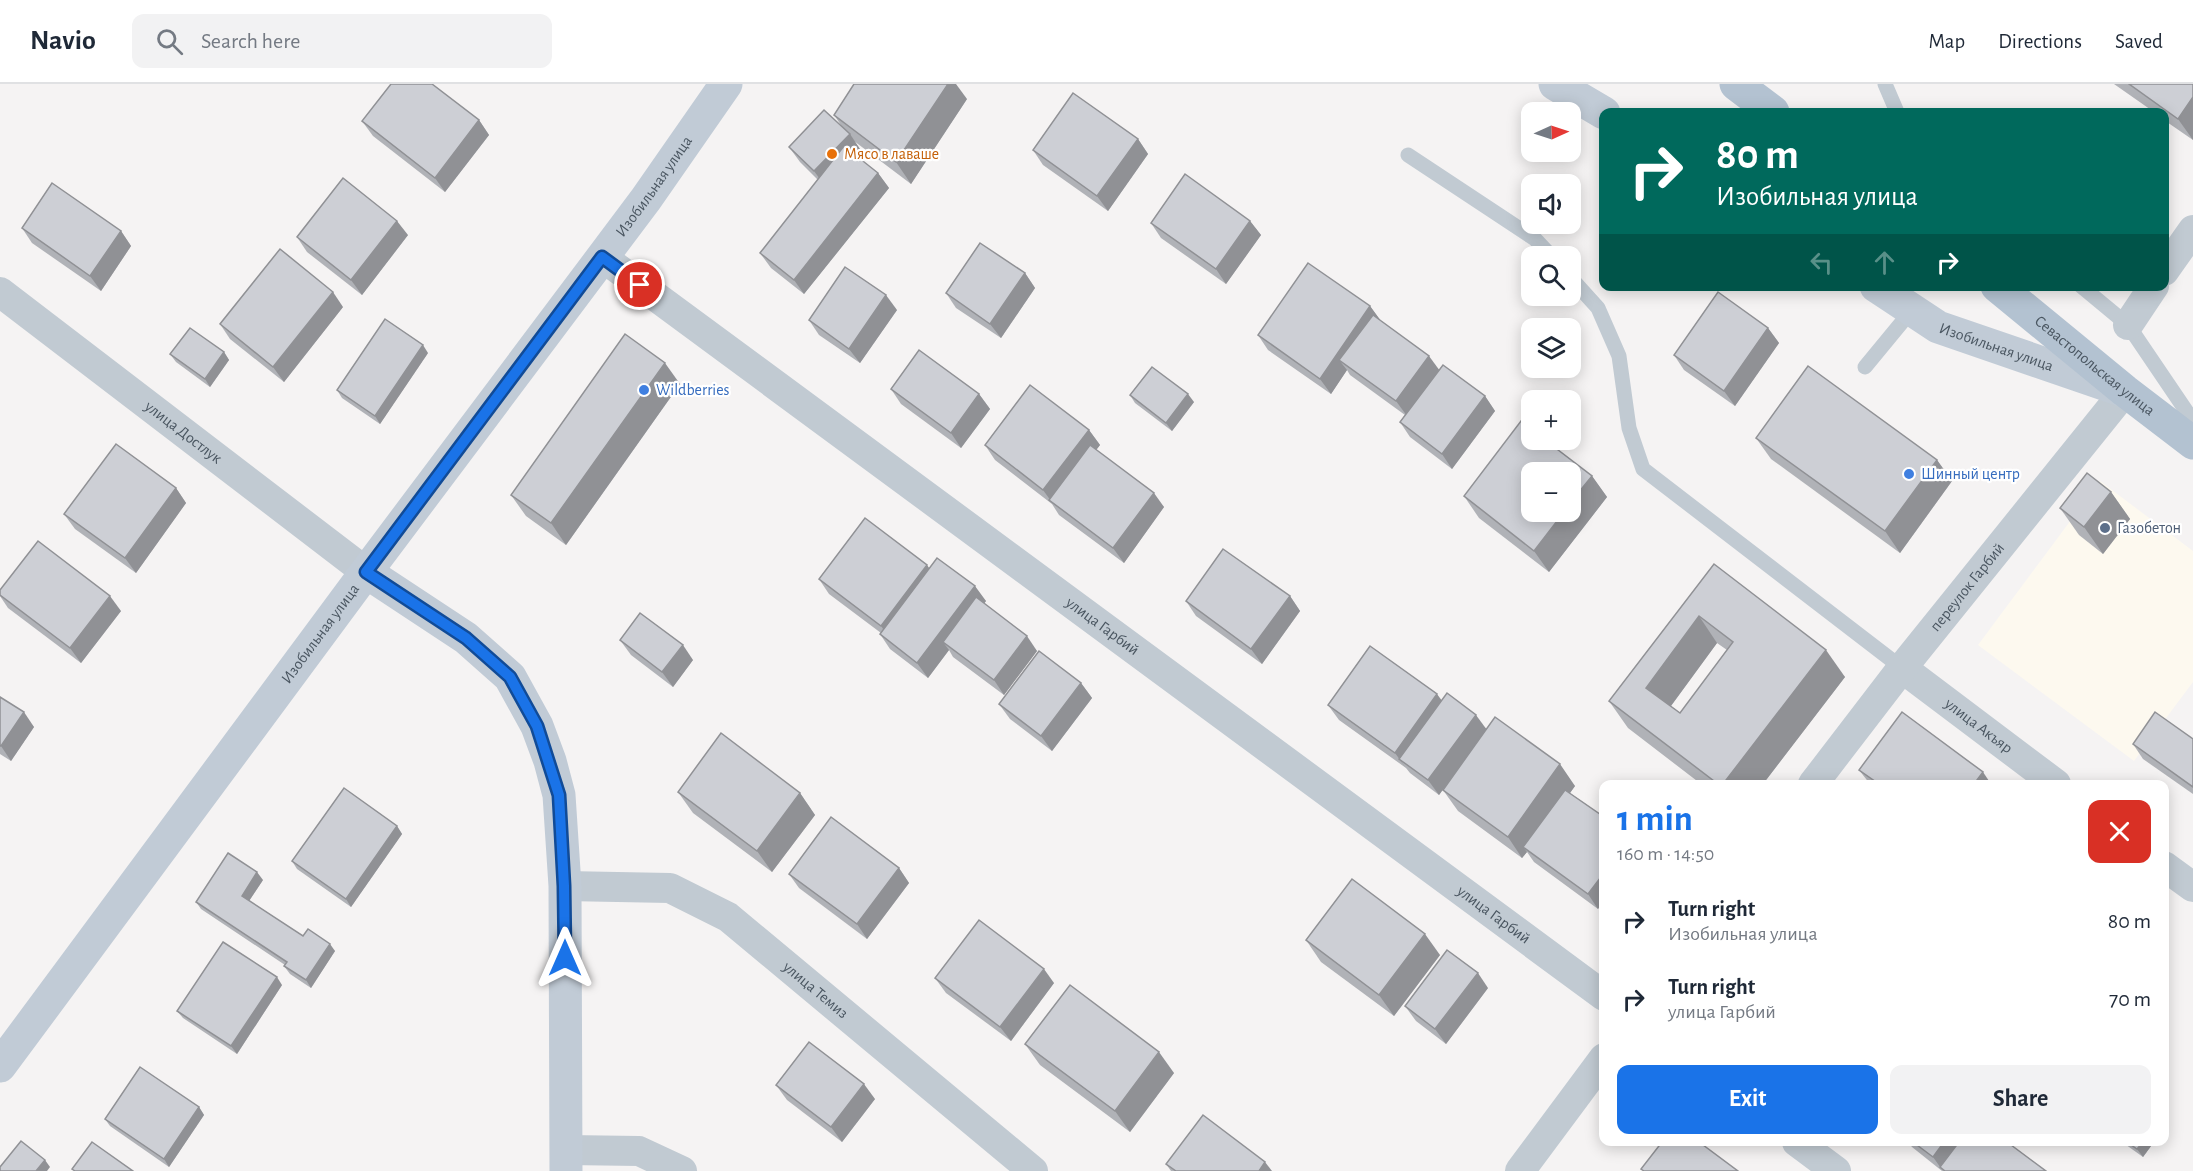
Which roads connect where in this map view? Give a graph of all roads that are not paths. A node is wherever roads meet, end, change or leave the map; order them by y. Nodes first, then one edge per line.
1 (726, 84) edge
2 (1555, 84) edge
3 (1736, 84) edge
4 (1885, 84) edge
5 (1768, 108) edge
6 (1895, 108) edge
7 (1599, 110) edge
8 (1408, 155) dead end
9 (2193, 230) edge
10 (1542, 246) edge
11 (602, 257) junction
12 (2169, 264) edge
13 (1581, 290) edge
14 (1884, 291) edge
15 (2003, 291) edge
16 (2087, 291) edge
17 (2151, 291) edge
18 (0, 292) edge
19 (1912, 310) junction
20 (2128, 325) junction
21 (1865, 367) dead end
22 (2125, 391) junction
23 (2193, 421) edge
24 (2193, 443) edge
25 (366, 572) junction
26 (1902, 668) junction
27 (1816, 780) edge
28 (2051, 780) edge
29 (2169, 870) edge
30 (564, 886) junction
31 (2193, 887) edge
32 (1599, 992) edge
33 (1599, 1065) edge
34 (0, 1066) edge
35 (1802, 1146) edge
36 (566, 1160) edge
37 (682, 1171) edge
38 (1033, 1171) edge
39 (1520, 1171) edge
40 (1836, 1171) edge

1 - 11 main road, Изобильная улица
2 - 7 main road
3 - 5 main road
4 - 6 lane
8 - 10 lane
9 - 12 street
11 - 25 main road, Изобильная улица
11 - 32 street, улица Гарбий
13 - 26 lane
14 - 19 main road, Изобильная улица
15 - 22 main road, Севастопольская улица
16 - 20 lane
17 - 20 street
18 - 25 street, улица Достлук
19 - 21 lane
19 - 22 main road, Изобильная улица
20 - 23 lane
22 - 24 main road, Севастопольская улица
22 - 26 street, переулок Гарбий
25 - 30 main road
25 - 34 main road, Изобильная улица
26 - 27 street, переулок Гарбий
26 - 28 street, улица Акъяр
29 - 31 street
30 - 36 main road
30 - 38 street, улица Темиз
33 - 39 street
35 - 40 street
36 - 37 street

